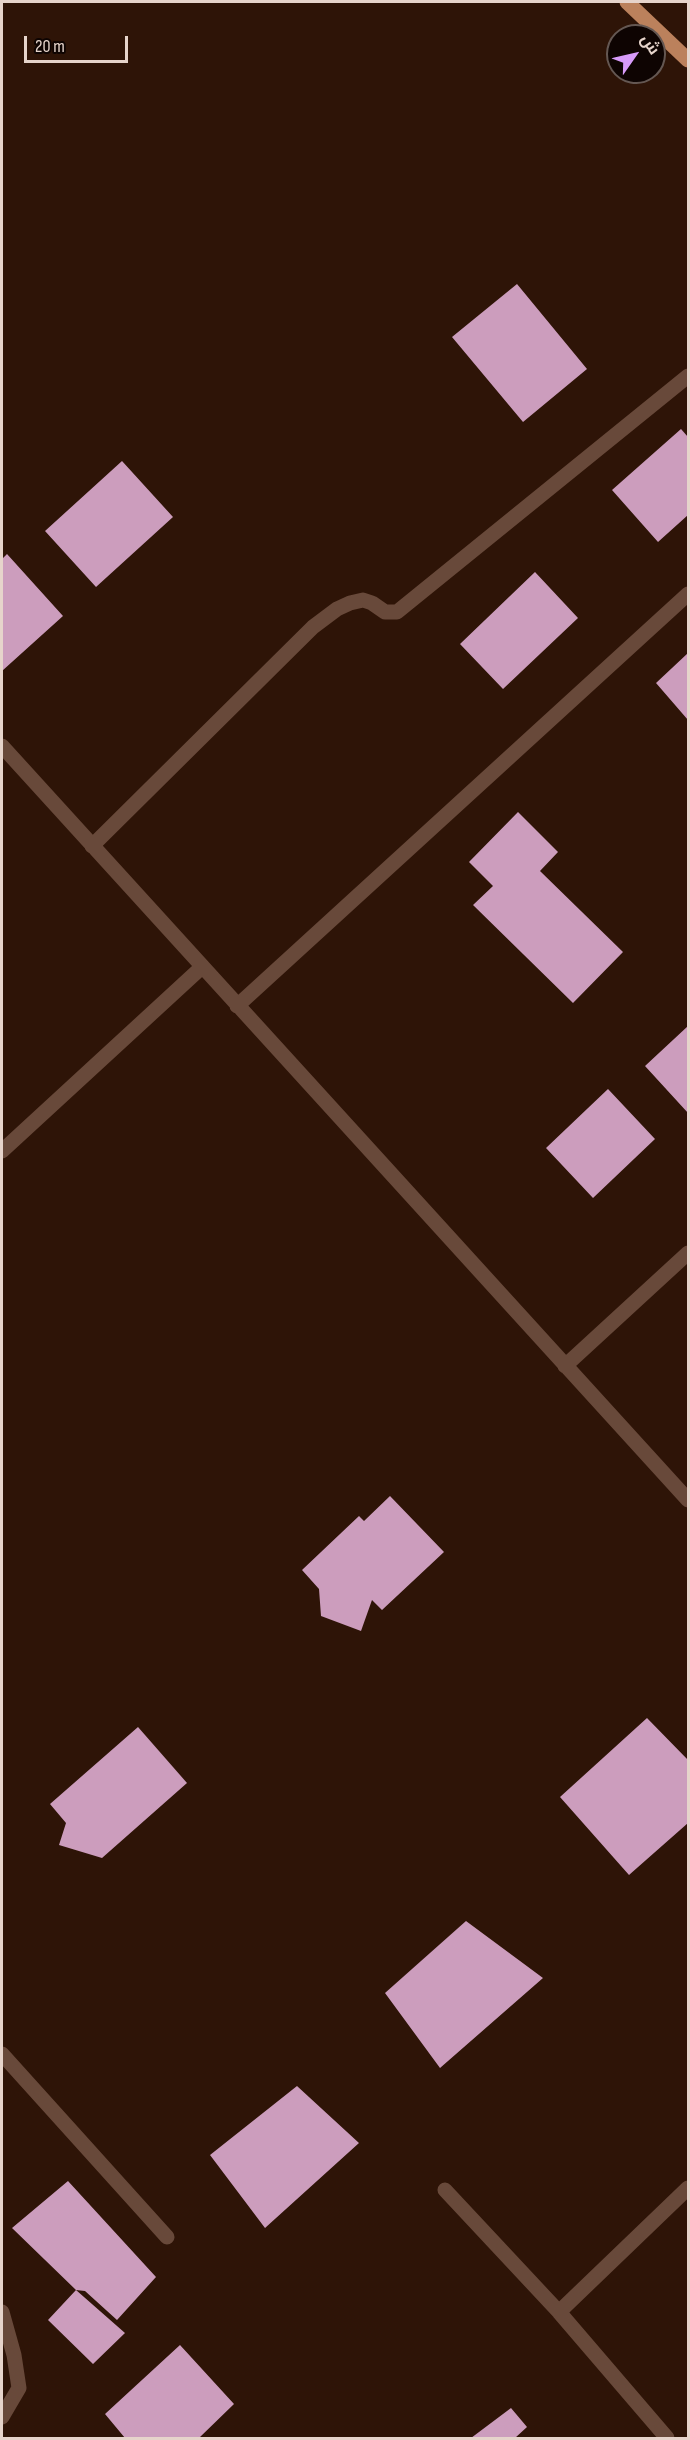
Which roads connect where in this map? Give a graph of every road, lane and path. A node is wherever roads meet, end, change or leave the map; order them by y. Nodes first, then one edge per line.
1 (627, 2) edge
2 (688, 60) edge
3 (688, 376) edge
4 (688, 594) edge
5 (2, 746) edge
6 (92, 846) junction
7 (202, 967) junction
8 (237, 1005) junction
9 (2, 1150) edge
10 (688, 1253) edge
11 (565, 1366) junction
12 (688, 1500) edge
13 (2, 2054) edge
14 (7, 2070) edge
15 (688, 2188) edge
16 (445, 2190) dead end
17 (167, 2237) dead end
18 (2, 2312) edge
19 (559, 2312) junction
20 (2, 2417) edge
21 (667, 2439) edge

1 - 2 main road
3 - 6 street
4 - 8 street
5 - 6 street
6 - 7 street
7 - 8 street
7 - 9 street
8 - 11 street
10 - 11 street
11 - 12 street
13 - 14 street
14 - 17 street
15 - 19 street
16 - 19 street
18 - 20 street
19 - 21 street

